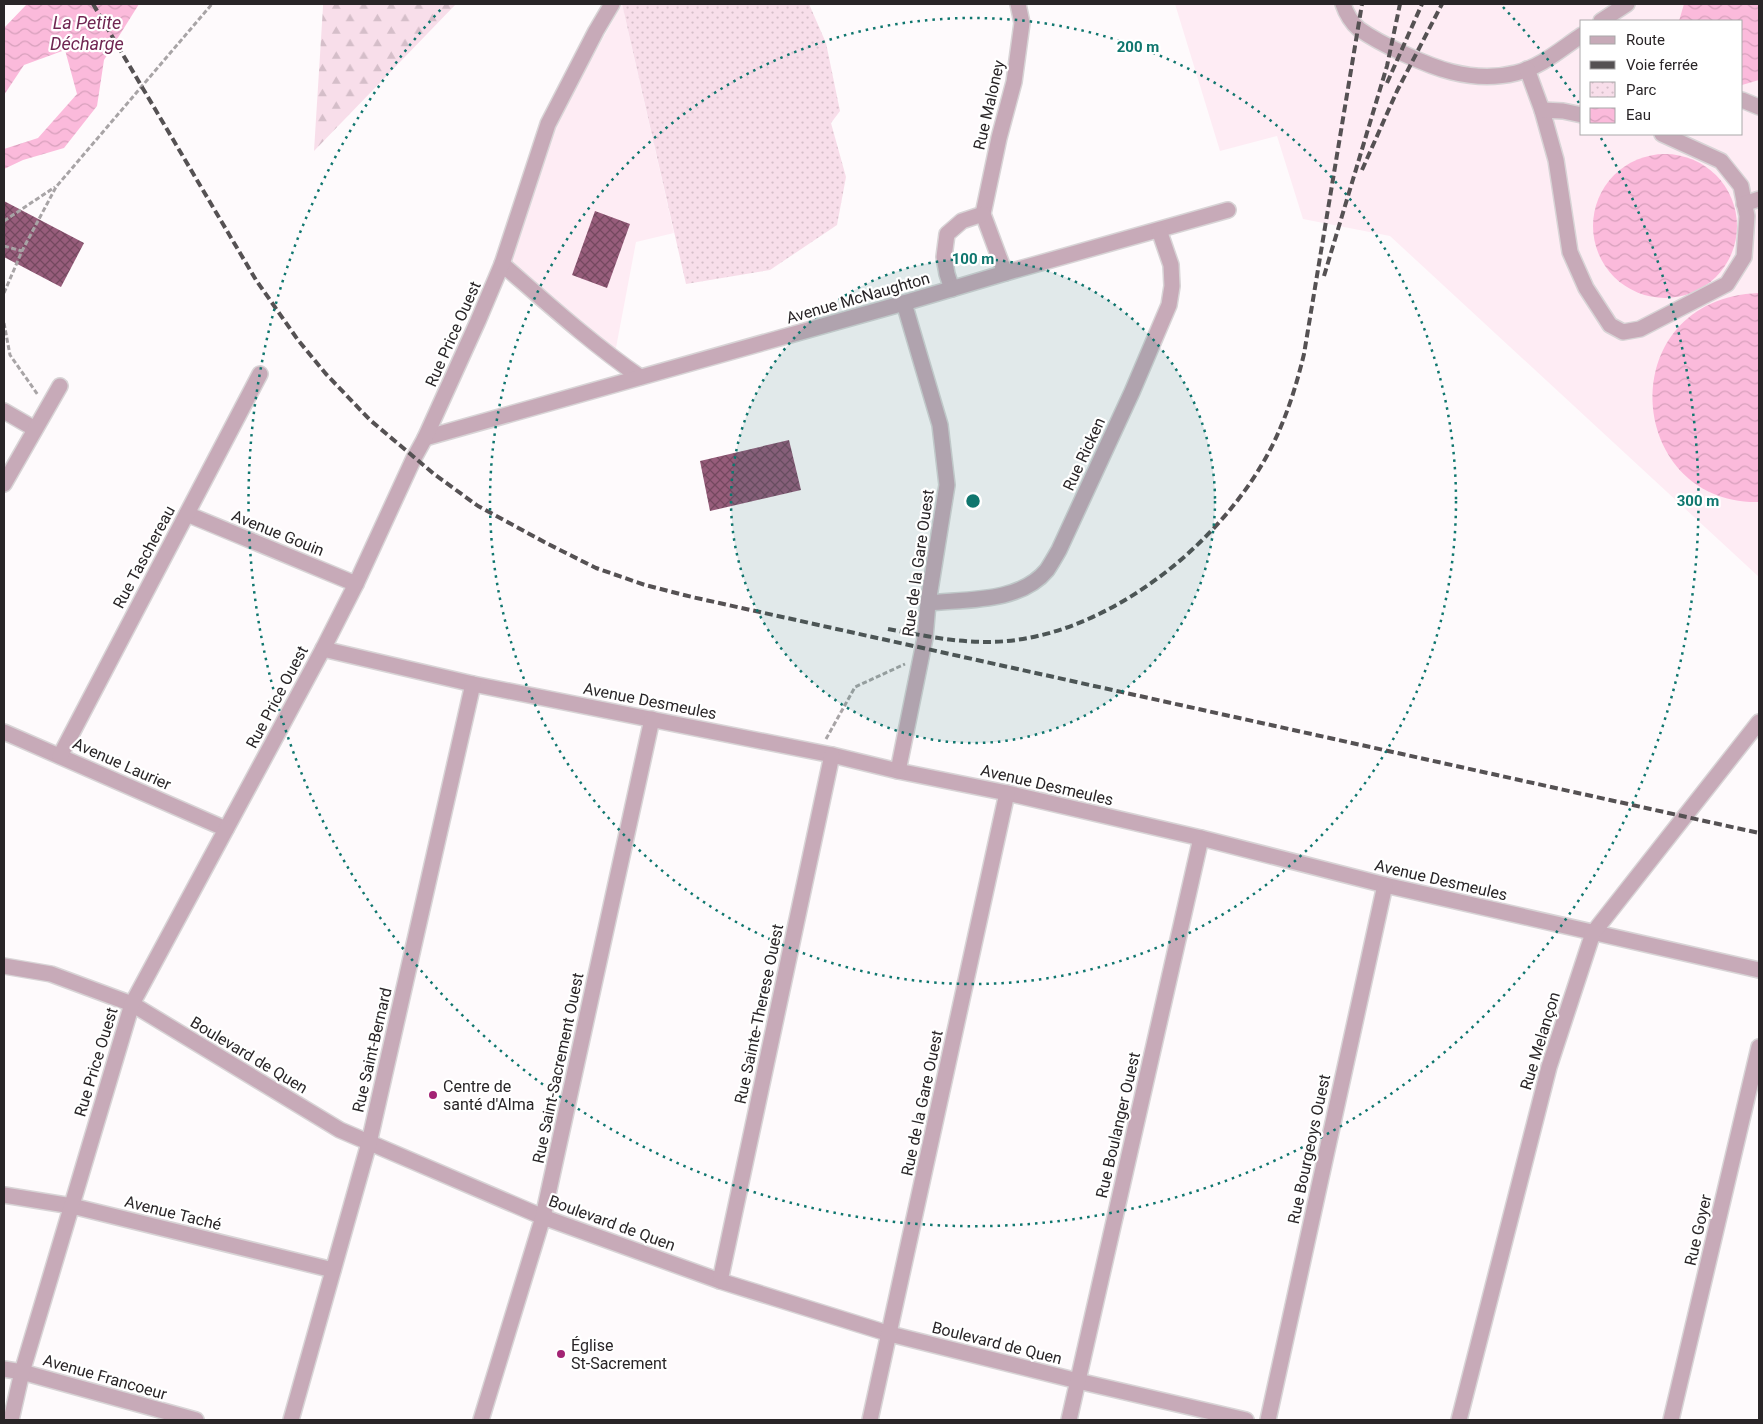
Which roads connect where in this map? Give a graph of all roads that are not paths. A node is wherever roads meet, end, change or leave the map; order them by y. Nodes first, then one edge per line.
1 (612, 4) edge
2 (1018, 4) edge
3 (1343, 4) edge
4 (1627, 4) edge
5 (1603, 20) edge
6 (1580, 36) edge
7 (1527, 69) junction
8 (1743, 100) edge
9 (1759, 107) edge
10 (1542, 110) junction
11 (1580, 115) edge
12 (1664, 135) edge
13 (1759, 198) edge
14 (1744, 204) junction
15 (1228, 210) dead end
16 (983, 214) junction
17 (1159, 230) junction
18 (502, 264) junction
19 (1005, 273) junction
20 (952, 289) junction
21 (904, 304) junction
22 (260, 374) dead end
23 (640, 377) junction
24 (60, 386) dead end
25 (4, 411) edge
26 (35, 429) junction
27 (425, 438) junction
28 (4, 484) edge
29 (187, 514) junction
30 (356, 584) junction
31 (928, 603) junction
32 (323, 649) junction
33 (473, 684) junction
34 (652, 719) junction
35 (1759, 722) edge
36 (4, 732) edge
37 (825, 753) junction
38 (60, 756) junction
39 (898, 771) junction
40 (1007, 794) junction
41 (226, 829) junction
42 (1201, 838) junction
43 (1385, 885) junction
44 (1593, 933) junction
45 (4, 966) edge
46 (1759, 970) edge
47 (132, 1004) junction
48 (1759, 1047) edge
49 (369, 1142) junction
50 (4, 1195) edge
51 (72, 1206) junction
52 (542, 1217) junction
53 (333, 1270) junction
54 (720, 1281) junction
55 (890, 1334) junction
56 (4, 1369) edge
57 (22, 1372) junction
58 (1078, 1381) junction
59 (11, 1420) edge
60 (196, 1420) edge
61 (291, 1420) edge
62 (481, 1420) edge
63 (870, 1420) edge
64 (1069, 1420) edge
65 (1246, 1420) edge
66 (1268, 1420) edge
67 (1459, 1420) edge
68 (1671, 1420) edge

1 - 18 street, Rue Price Ouest
2 - 16 street, Rue Maloney
3 - 7 street
4 - 5 street
6 - 7 street
7 - 10 street
8 - 9 street
10 - 11 street
10 - 14 street
12 - 14 street
13 - 14 street
15 - 17 street, Avenue McNaughton
16 - 19 street
16 - 20 street
17 - 19 street, Avenue McNaughton
17 - 31 street, Rue Ricken
18 - 23 street
18 - 27 street, Rue Price Ouest
19 - 20 street, Avenue McNaughton
20 - 21 street, Avenue McNaughton
21 - 23 street, Avenue McNaughton
21 - 31 street, Rue de la Gare Ouest
22 - 29 street, Rue Taschereau
23 - 27 street, Avenue McNaughton
24 - 26 street
25 - 26 street
26 - 28 street
27 - 30 street, Rue Price Ouest
29 - 30 street, Avenue Gouin
29 - 38 street, Rue Taschereau
30 - 32 street, Rue Price Ouest
31 - 39 street, Rue de la Gare Ouest
32 - 33 street, Avenue Desmeules
32 - 41 street, Rue Price Ouest
33 - 34 street, Avenue Desmeules
33 - 49 street, Rue Saint-Bernard
34 - 37 street, Avenue Desmeules
34 - 52 street, Rue Saint-Sacrement Ouest
35 - 44 street, Rue Melançon
36 - 38 street, Avenue Laurier
37 - 39 street, Avenue Desmeules
37 - 54 street, Rue Sainte-Therese Ouest
38 - 41 street, Avenue Laurier
39 - 40 street, Avenue Desmeules
40 - 42 street, Avenue Desmeules
40 - 55 street, Rue de la Gare Ouest
41 - 47 street, Rue Price Ouest
42 - 43 street, Avenue Desmeules
42 - 58 street, Rue Boulanger Ouest
43 - 44 street, Avenue Desmeules
43 - 66 street, Rue Bourgeoys Ouest
44 - 46 street, Avenue Desmeules
44 - 67 street, Rue Melançon
45 - 47 street, Boulevard de Quen
47 - 49 street, Boulevard de Quen
47 - 51 street, Rue Price Ouest
48 - 68 street, Rue Goyer
49 - 52 street, Boulevard de Quen
49 - 53 street, Rue Saint-Bernard
50 - 51 street, Avenue Taché
51 - 53 street, Avenue Taché
51 - 57 street, Rue Price Ouest
52 - 54 street, Boulevard de Quen
52 - 62 street, Rue Saint-Sacrement Ouest
53 - 61 street, Rue Saint-Bernard
54 - 55 street, Boulevard de Quen
55 - 58 street, Boulevard de Quen
55 - 63 street, Rue de la Gare Ouest
56 - 57 street, Avenue Francoeur
57 - 59 street, Rue Price Ouest
57 - 60 street, Avenue Francoeur
58 - 64 street, Rue Boulanger Ouest
58 - 65 street, Boulevard de Quen

